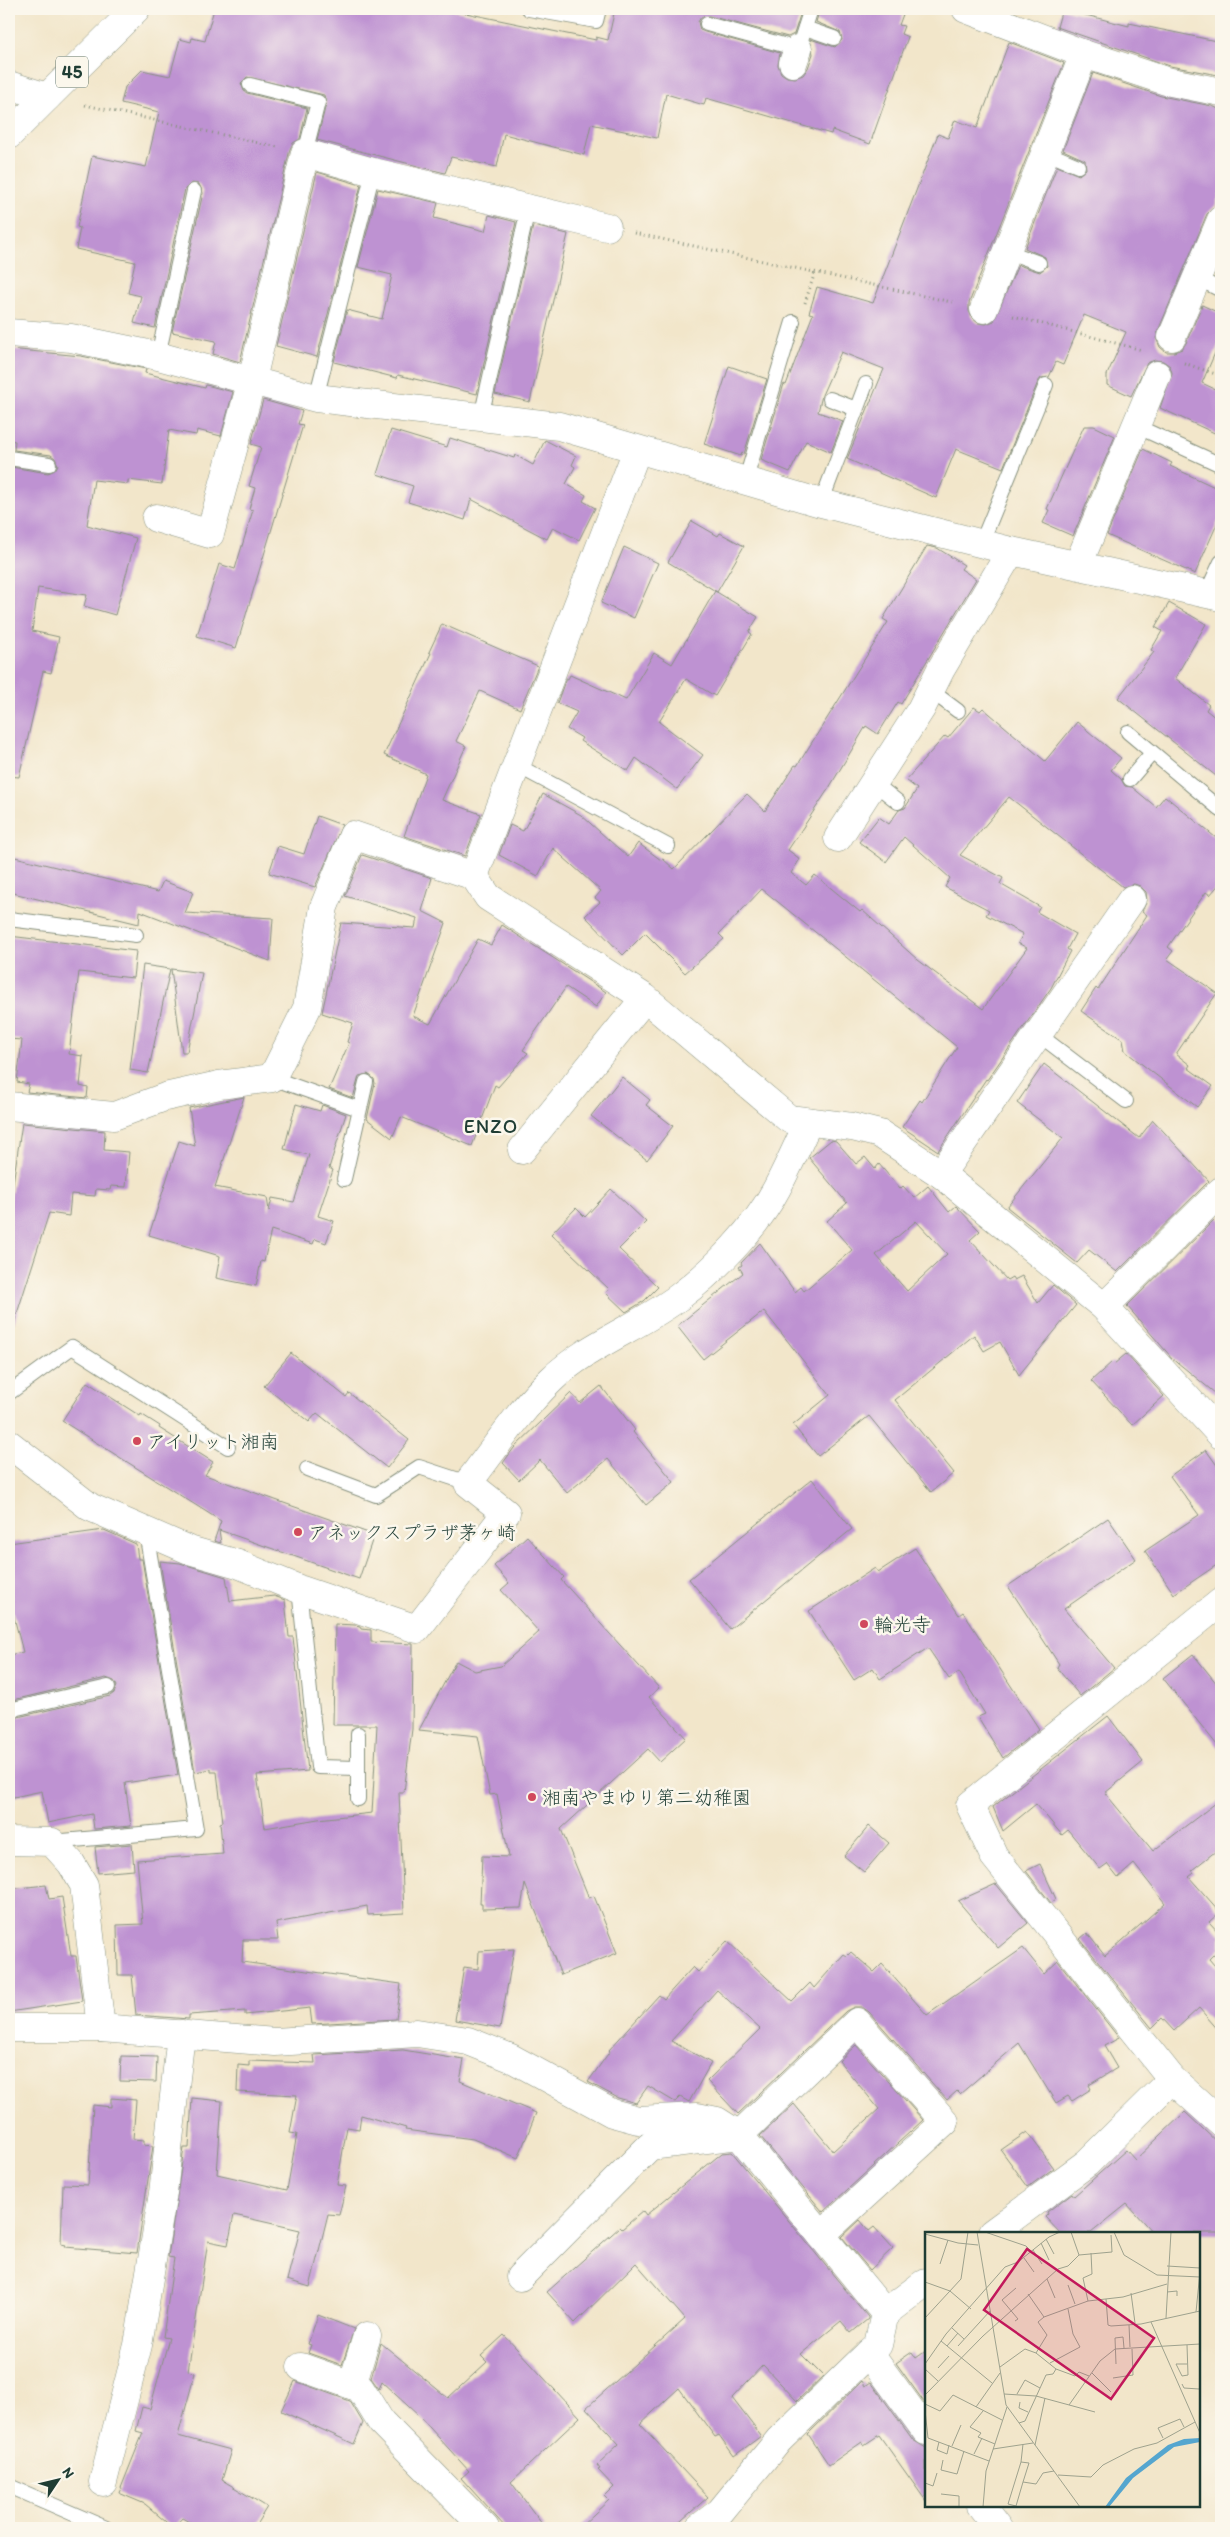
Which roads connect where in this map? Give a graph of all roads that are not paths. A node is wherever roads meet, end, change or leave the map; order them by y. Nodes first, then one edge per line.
1 (136, 9) edge
2 (529, 9) edge
3 (599, 9) edge
4 (811, 9) edge
5 (966, 9) edge
6 (707, 24) dead end
7 (834, 38) dead end
8 (798, 47) junction
9 (1084, 54) junction
10 (9, 84) edge
11 (250, 86) dead end
12 (1221, 92) edge
13 (48, 96) junction
14 (9, 135) edge
15 (1046, 152) junction
16 (305, 153) junction
17 (1078, 166) dead end
18 (373, 172) junction
19 (194, 191) dead end
20 (528, 208) junction
21 (1221, 220) edge
22 (607, 227) road end
23 (1006, 251) junction
24 (1038, 263) dead end
25 (1197, 278) junction
26 (1221, 290) edge
27 (984, 309) road end
28 (793, 322) road end
29 (9, 333) edge
30 (1172, 337) dead end
31 (158, 356) junction
32 (1151, 363) road end
33 (252, 380) junction
34 (866, 384) dead end
35 (1046, 385) dead end
36 (316, 398) junction
37 (830, 399) dead end
38 (856, 409) junction
39 (481, 417) junction
40 (1136, 426) junction
41 (638, 450) junction
42 (9, 458) edge
43 (50, 464) dead end
44 (1221, 465) edge
45 (745, 482) junction
46 (820, 503) junction
47 (156, 518) dead end
48 (981, 544) junction
49 (1011, 551) junction
50 (1221, 562) edge
51 (1078, 565) junction
52 (1214, 595) edge
53 (930, 690) junction
54 (958, 711) dead end
55 (1128, 732) dead end
56 (1152, 753) junction
57 (516, 765) junction
58 (1130, 779) dead end
59 (874, 783) junction
60 (898, 802) dead end
61 (1221, 810) edge
62 (838, 838) dead end
63 (668, 846) dead end
64 (474, 876) junction
65 (1132, 899) dead end
66 (9, 919) edge
67 (136, 935) dead end
68 (645, 998) junction
69 (1038, 1034) junction
70 (272, 1078) junction
71 (366, 1082) dead end
72 (1126, 1101) dead end
73 (9, 1106) edge
74 (359, 1109) junction
75 (808, 1123) junction
76 (522, 1150) dead end
77 (942, 1174) junction
78 (344, 1179) dead end
79 (1221, 1191) edge
80 (1104, 1307) junction
81 (9, 1393) edge
82 (1221, 1435) edge
83 (9, 1444) edge
84 (228, 1447) dead end
85 (307, 1469) dead end
86 (468, 1483) junction
87 (146, 1532) junction
88 (298, 1588) junction
89 (1221, 1602) edge
90 (108, 1687) dead end
91 (9, 1710) edge
92 (358, 1734) dead end
93 (358, 1768) junction
94 (358, 1798) dead end
95 (9, 1841) edge
96 (52, 1842) junction
97 (9, 2028) edge
98 (101, 2028) junction
99 (181, 2034) junction
100 (1172, 2079) junction
101 (1221, 2123) edge
102 (739, 2134) junction
103 (993, 2232) edge
104 (821, 2235) junction
105 (520, 2277) dead end
106 (925, 2283) edge
107 (885, 2313) junction
108 (367, 2336) dead end
109 (869, 2353) junction
110 (301, 2368) dead end
111 (352, 2385) junction
112 (925, 2430) edge
113 (103, 2482) dead end
114 (9, 2486) edge
115 (982, 2507) edge
116 (106, 2528) edge
117 (485, 2528) edge
118 (699, 2528) edge
119 (998, 2528) edge

1 - 13 street, 45
2 - 3 lane
4 - 8 lane
5 - 9 street
6 - 8 lane
7 - 8 lane
9 - 12 street
9 - 15 street
10 - 13 street
11 - 16 lane
13 - 14 street, 45
15 - 17 lane
15 - 23 street
16 - 18 street
16 - 33 street
18 - 20 street
18 - 36 lane
19 - 31 lane
20 - 22 street
20 - 39 lane
21 - 25 street
23 - 24 lane
23 - 27 street
25 - 26 lane
25 - 30 street
28 - 45 lane
29 - 31 street
31 - 33 street
32 - 40 street
33 - 36 street
33 - 47 street
34 - 38 lane
35 - 48 lane
36 - 39 street
37 - 38 lane
38 - 46 lane
39 - 41 street
40 - 44 lane
40 - 51 street
41 - 45 street
41 - 57 street
42 - 43 lane
45 - 46 street
46 - 48 street
48 - 49 street
49 - 51 street
49 - 53 street
50 - 52 lane
51 - 52 street
53 - 54 lane
53 - 59 street
55 - 56 lane
56 - 58 lane
56 - 61 lane
57 - 63 lane
57 - 64 street
59 - 60 lane
59 - 62 street
64 - 68 street
64 - 70 street
65 - 69 street
66 - 67 lane
68 - 75 street
68 - 76 street
69 - 72 lane
69 - 77 street
70 - 73 street
70 - 74 lane
71 - 74 lane
74 - 78 lane
75 - 77 street
75 - 86 street
77 - 80 street
79 - 80 street
80 - 82 street
81 - 84 lane
83 - 87 street
85 - 86 lane
86 - 88 street
87 - 88 street
87 - 96 lane
88 - 93 lane
89 - 100 street
90 - 91 lane
92 - 93 lane
93 - 94 lane
95 - 96 street
96 - 98 street
97 - 98 street
98 - 99 street
99 - 102 street
99 - 113 street
100 - 101 street
100 - 103 street
102 - 104 street
102 - 104 street
102 - 105 street
104 - 107 street
106 - 107 street
107 - 109 street
108 - 111 street
109 - 112 street
109 - 118 street
110 - 111 street
111 - 117 street
114 - 116 lane
115 - 119 street

